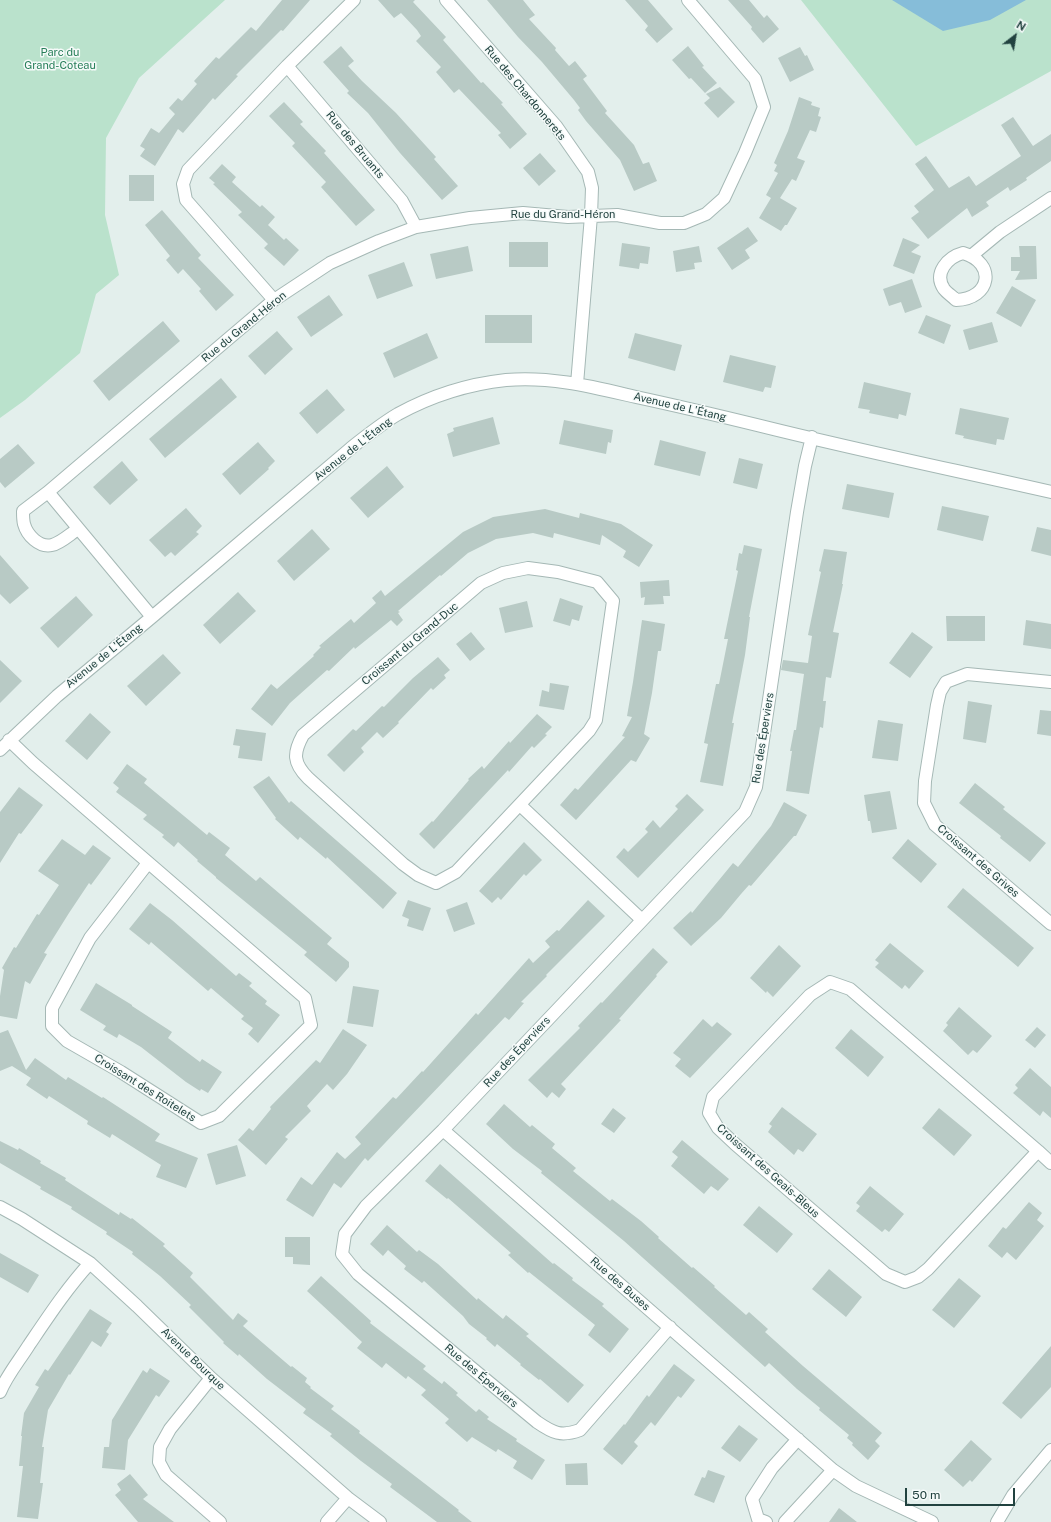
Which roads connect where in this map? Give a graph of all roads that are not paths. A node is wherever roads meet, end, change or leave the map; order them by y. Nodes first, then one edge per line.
1 (354, 0) edge
2 (446, 0) edge
3 (688, 0) edge
4 (288, 66) junction
5 (1051, 198) edge
6 (591, 216) junction
7 (416, 227) junction
8 (971, 256) dead end
9 (274, 300) junction
10 (577, 384) junction
11 (812, 438) junction
12 (48, 492) junction
13 (1051, 492) edge
14 (78, 529) junction
15 (152, 617) junction
16 (1051, 682) edge
17 (9, 740) junction
18 (0, 750) edge
19 (520, 805) junction
20 (148, 863) junction
21 (642, 920) junction
22 (1051, 924) edge
23 (443, 1130) junction
24 (1038, 1151) junction
25 (1051, 1163) edge
26 (0, 1207) edge
27 (90, 1263) junction
28 (670, 1327) junction
29 (211, 1378) junction
30 (0, 1392) edge
31 (798, 1439) junction
32 (1051, 1450) edge
33 (833, 1470) junction
34 (348, 1498) junction
35 (220, 1522) edge
36 (327, 1522) edge
37 (380, 1522) edge
38 (766, 1522) edge
39 (785, 1522) edge
40 (932, 1522) edge
41 (997, 1522) edge

1 - 4 street
2 - 6 street, Rue des Chardonnerets
3 - 6 street, Rue du Grand-Héron
4 - 7 street, Rue des Bruants
4 - 9 street
5 - 8 street
6 - 7 street, Rue du Grand-Héron
6 - 10 street, Rue des Chardonnerets
7 - 9 street, Rue du Grand-Héron
9 - 12 street, Rue du Grand-Héron
10 - 11 street, Avenue de L'Étang
10 - 15 street, Avenue de L'Étang
11 - 13 street, Avenue de L'Étang
11 - 21 street, Rue des Éperviers
12 - 14 street
12 - 14 street, Rue du Grand-Héron
14 - 15 street
15 - 17 street, Avenue de L'Étang
16 - 22 street, Croissant des Grives
17 - 18 street, Avenue de L'Étang
17 - 20 street, Croissant des Roitelets
19 - 19 street, Croissant du Grand-Duc
19 - 21 street
20 - 20 street, Croissant des Roitelets
21 - 23 street, Rue des Éperviers
23 - 28 street, Rue des Buses
23 - 28 street, Rue des Éperviers
24 - 24 street, Croissant des Geais-Bleus
24 - 25 street, Croissant des Geais-Bleus
26 - 27 street, Avenue Bourque
27 - 29 street, Avenue Bourque
27 - 30 street
28 - 31 street, Rue des Buses
29 - 34 street, Avenue Bourque
29 - 35 street
31 - 33 street, Rue des Buses
31 - 38 street
32 - 41 street
33 - 39 street
33 - 40 street, Rue des Buses
34 - 36 street
34 - 37 street, Avenue Bourque

